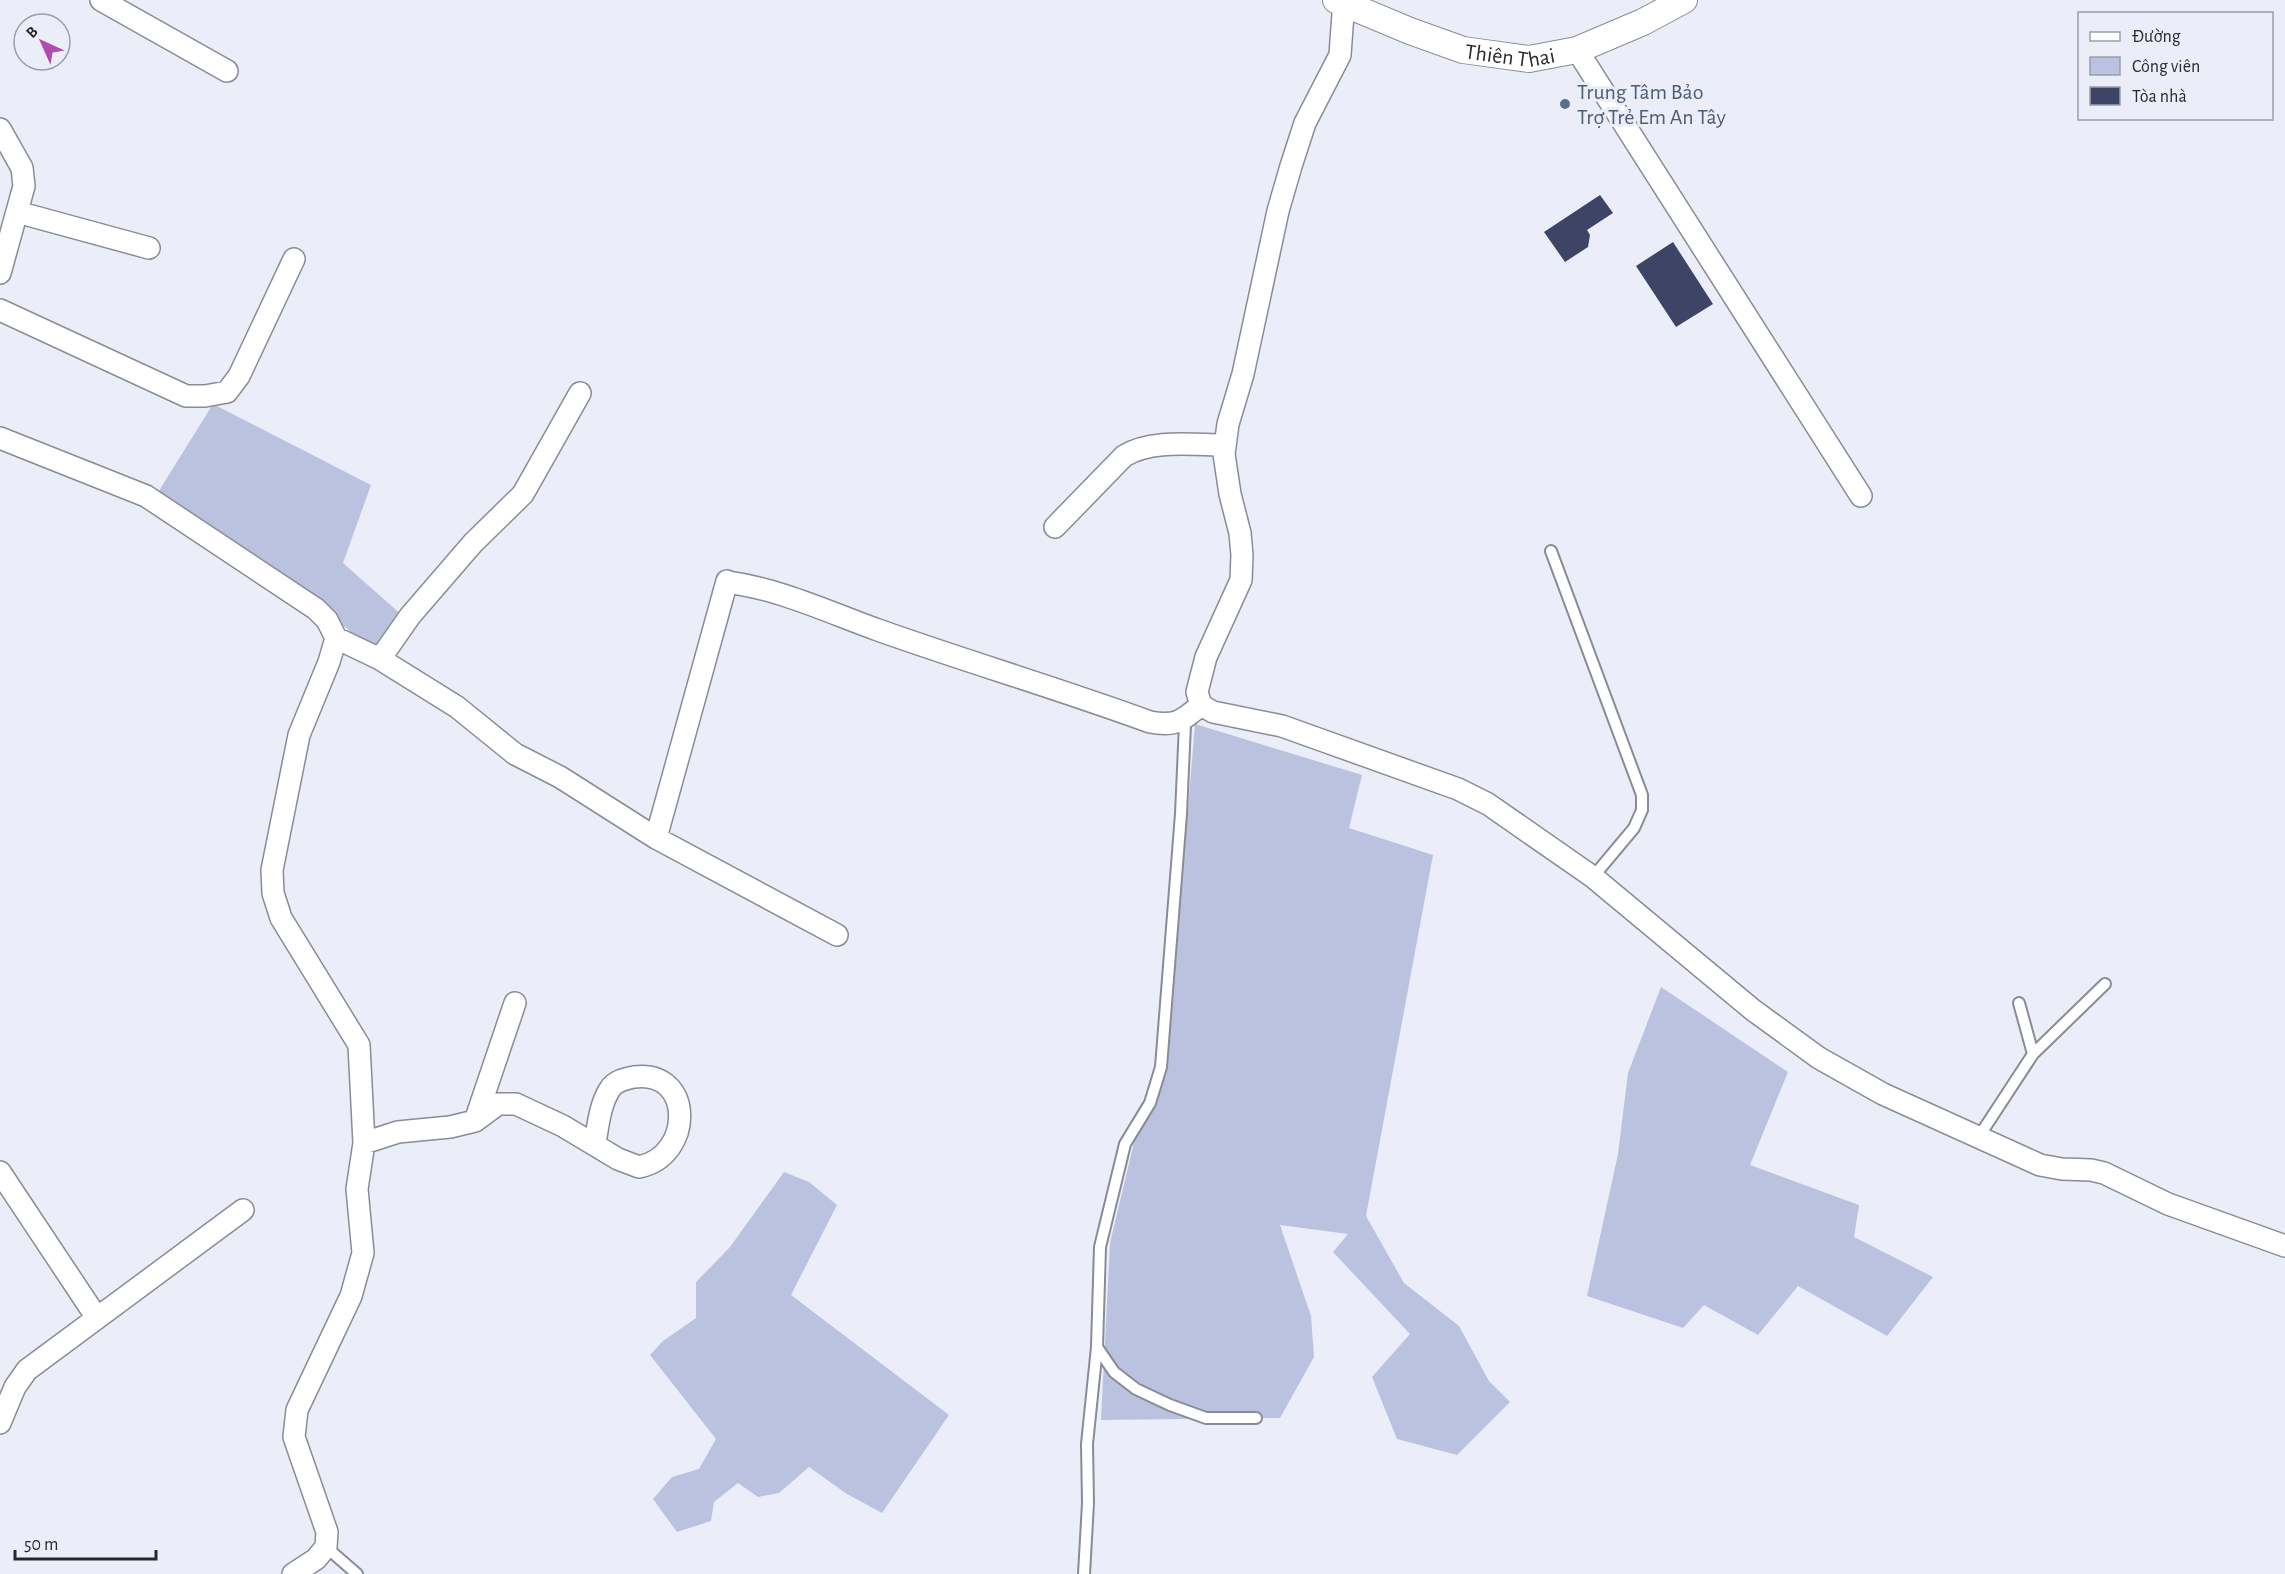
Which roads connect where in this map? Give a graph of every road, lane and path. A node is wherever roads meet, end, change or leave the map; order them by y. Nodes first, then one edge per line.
1 (101, 0) edge
2 (1341, 0) edge
3 (1684, 0) edge
4 (1576, 50) junction
5 (227, 71) dead end
6 (0, 129) edge
7 (17, 212) junction
8 (149, 248) dead end
9 (294, 260) dead end
10 (0, 273) edge
11 (0, 310) edge
12 (580, 393) dead end
13 (0, 438) edge
14 (1225, 445) junction
15 (1861, 496) dead end
16 (1055, 527) dead end
17 (1551, 551) dead end
18 (336, 638) junction
19 (380, 659) junction
20 (1195, 710) junction
21 (656, 838) junction
22 (1593, 877) junction
23 (837, 935) dead end
24 (2105, 984) dead end
25 (515, 1003) dead end
26 (2019, 1003) dead end
27 (2034, 1054) junction
28 (475, 1120) junction
29 (1977, 1138) junction
30 (364, 1143) junction
31 (595, 1143) junction
32 (0, 1173) edge
33 (243, 1210) dead end
34 (2285, 1246) edge
35 (97, 1318) junction
36 (1097, 1347) junction
37 (1257, 1418) dead end
38 (0, 1423) edge
39 (326, 1547) junction
40 (293, 1574) edge
41 (357, 1574) edge
42 (1084, 1574) edge

1 - 5 street
2 - 4 street, Thiên Thai
2 - 14 street
3 - 4 street, Thiên Thai
4 - 15 street
6 - 7 street
7 - 8 street
7 - 10 street
9 - 11 street
12 - 19 street
13 - 18 street
14 - 16 street
14 - 20 street
17 - 22 lane
18 - 19 street
18 - 30 street
19 - 21 street
20 - 21 street
20 - 22 street
20 - 36 lane
21 - 23 street
22 - 29 street
24 - 27 lane
25 - 28 street
26 - 27 lane
27 - 29 lane
28 - 30 street
28 - 31 street
29 - 34 street
30 - 39 street
31 - 31 street
32 - 35 street
33 - 35 street
35 - 38 street
36 - 37 lane
36 - 42 lane
39 - 40 street
39 - 41 lane

